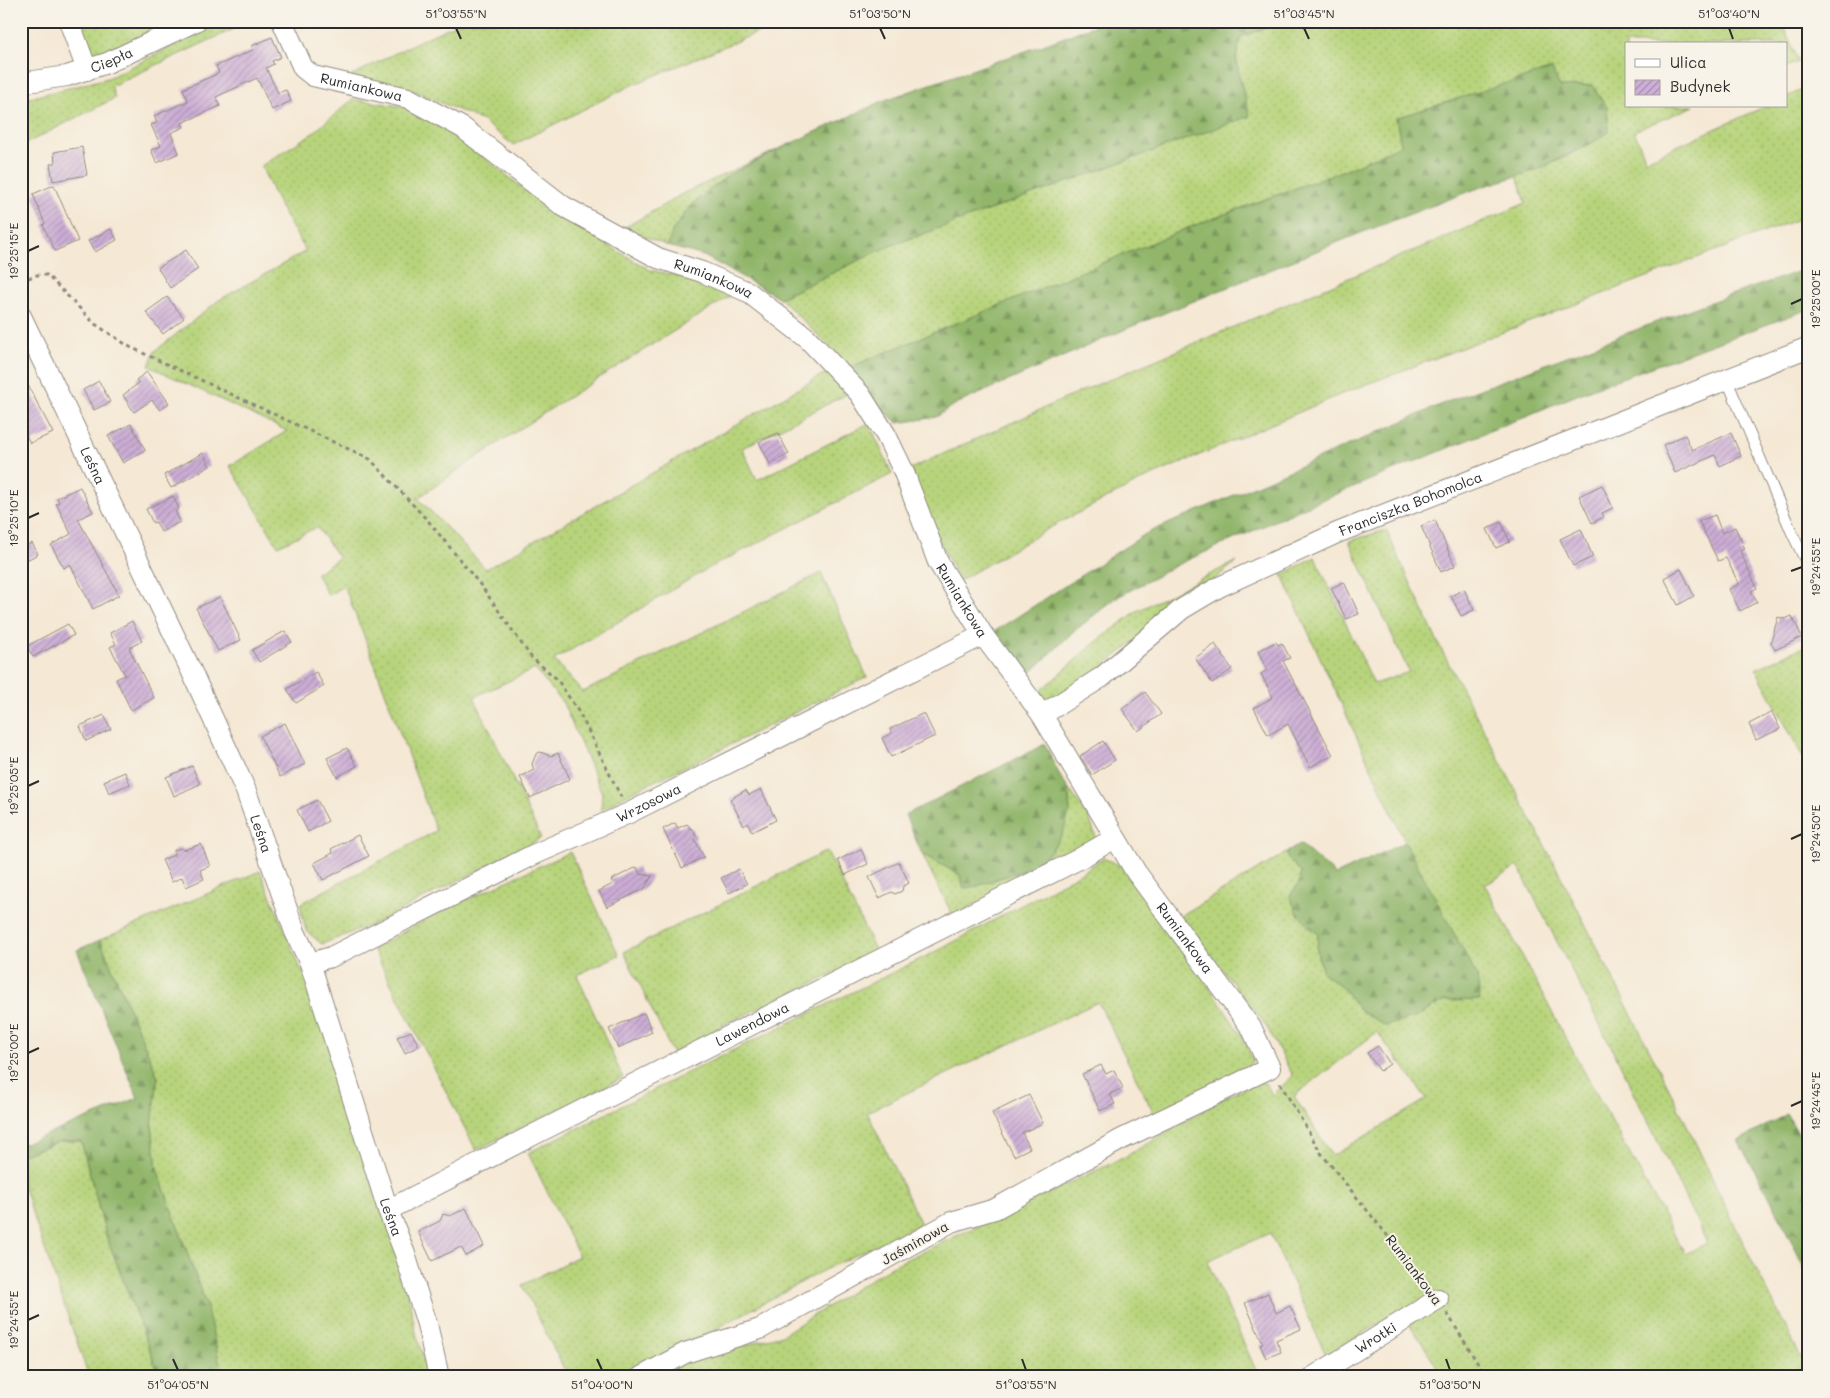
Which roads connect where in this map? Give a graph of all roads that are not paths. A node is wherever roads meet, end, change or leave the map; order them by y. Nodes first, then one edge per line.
1 (69, 21) edge
2 (196, 21) edge
3 (282, 21) edge
4 (87, 70) junction
5 (21, 83) edge
6 (21, 316) edge
7 (1809, 347) edge
8 (1727, 380) junction
9 (1809, 568) edge
10 (983, 635) junction
11 (1042, 715) junction
12 (1115, 838) junction
13 (310, 963) junction
14 (1270, 1068) joint
15 (388, 1210) junction
16 (1438, 1299) road end
17 (439, 1377) edge
18 (641, 1377) edge
19 (1313, 1377) edge

1 - 4 street
2 - 4 street, Ciepła
3 - 10 street, Rumiankowa
4 - 5 street, Ciepła
6 - 13 street, Leśna
7 - 8 street, Franciszka Bohomolca
8 - 9 lane
8 - 11 street, Franciszka Bohomolca
10 - 11 street, Rumiankowa
10 - 13 street, Wrzosowa
11 - 12 street, Rumiankowa
12 - 14 street, Rumiankowa
12 - 15 street, Lawendowa
13 - 15 street, Leśna
14 - 18 street, Jaśminowa
15 - 17 street, Leśna
16 - 19 street, Wrotki

